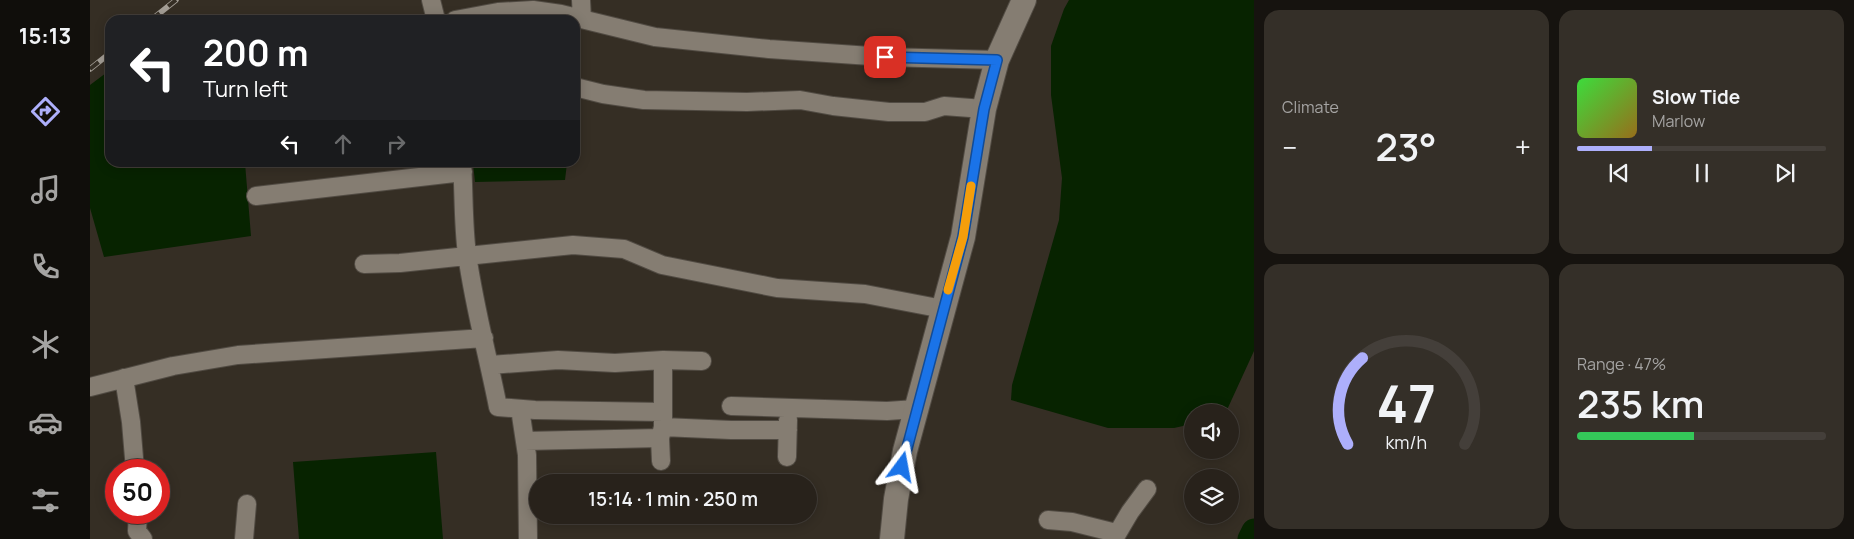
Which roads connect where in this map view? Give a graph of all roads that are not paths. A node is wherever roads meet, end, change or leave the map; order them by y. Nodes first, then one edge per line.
1 (431, 0) edge
2 (582, 0) edge
3 (1024, 0) edge
4 (435, 15) edge
5 (482, 15) edge
6 (560, 15) edge
7 (582, 19) joint
8 (997, 60) junction
9 (580, 88) edge
10 (984, 109) junction
11 (462, 167) edge
12 (256, 196) dead end
13 (468, 256) junction
14 (364, 264) dead end
15 (943, 309) junction
16 (484, 338) junction
17 (663, 360) junction
18 (702, 361) dead end
19 (490, 365) junction
20 (124, 378) junction
21 (90, 387) edge
22 (731, 406) dead end
23 (789, 407) junction
24 (520, 409) junction
25 (916, 410) junction
26 (662, 425) junction
27 (788, 430) junction
28 (525, 441) junction
29 (787, 457) dead end
30 (134, 459) edge
31 (661, 461) dead end
32 (1147, 489) dead end
33 (248, 504) dead end
34 (1048, 520) dead end
35 (137, 524) edge
36 (1069, 531) edge
37 (1115, 536) edge
38 (142, 539) edge
39 (244, 539) edge
40 (528, 539) edge
41 (892, 539) edge

1 - 4 street
2 - 7 street
3 - 8 main road
5 - 6 street
7 - 8 street
8 - 10 main road
9 - 10 street
10 - 15 main road
11 - 12 street
11 - 13 street
13 - 14 street
13 - 15 street
13 - 16 street
15 - 25 main road
16 - 19 street
16 - 20 street
17 - 18 street
17 - 19 street
17 - 26 street
19 - 24 street
20 - 21 street
20 - 30 street
22 - 23 street
23 - 25 street
23 - 27 street
24 - 26 street
24 - 28 street
25 - 41 main road
26 - 27 street
26 - 28 street
26 - 31 street
27 - 29 street
28 - 40 street
32 - 37 street
33 - 39 street
34 - 36 street
35 - 38 street
36 - 37 street

